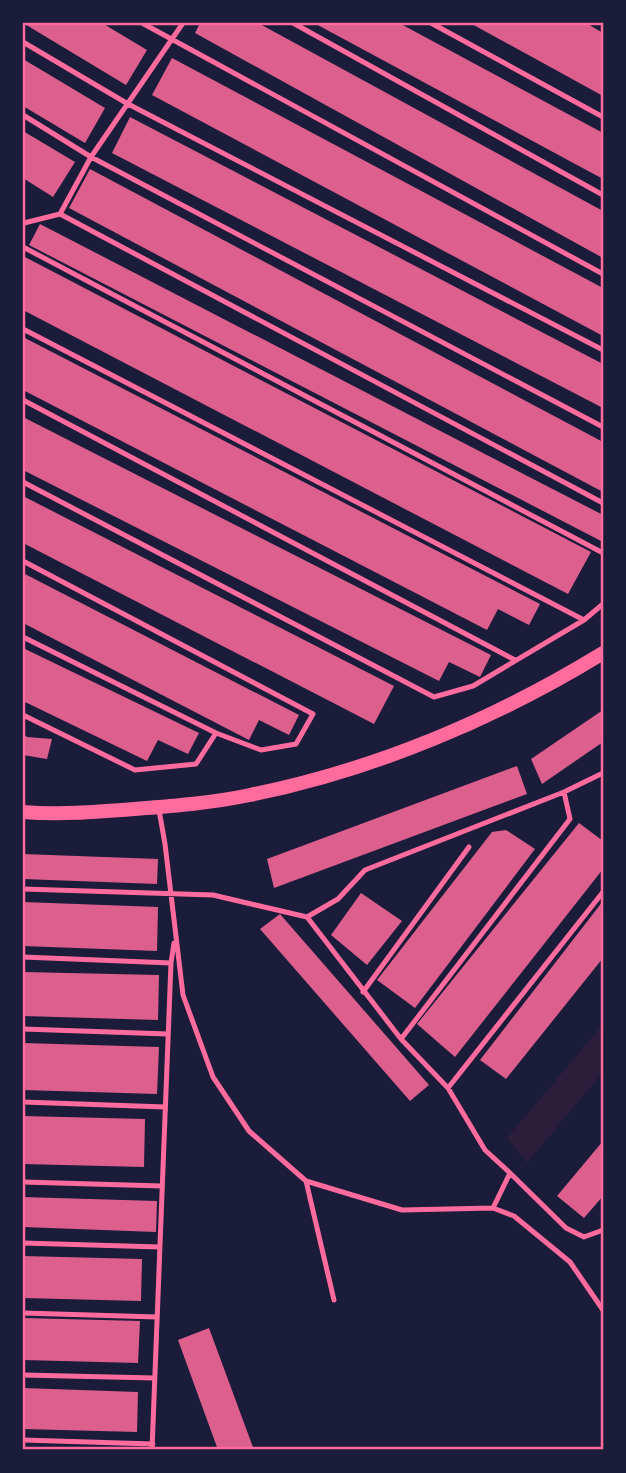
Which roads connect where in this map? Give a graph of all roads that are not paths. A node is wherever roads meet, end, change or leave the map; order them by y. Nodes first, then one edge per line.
1 (142, 23) edge
2 (183, 23) edge
3 (293, 23) edge
4 (430, 23) edge
5 (172, 40) junction
6 (23, 42) edge
7 (128, 104) junction
8 (23, 116) edge
9 (603, 117) edge
10 (92, 158) junction
11 (603, 195) edge
12 (60, 214) junction
13 (23, 223) edge
14 (23, 247) edge
15 (603, 274) edge
16 (23, 329) edge
17 (603, 350) edge
18 (23, 400) edge
19 (603, 428) edge
20 (23, 482) edge
21 (603, 503) edge
22 (603, 554) edge
23 (23, 561) edge
24 (603, 604) edge
25 (584, 620) junction
26 (23, 637) edge
27 (603, 653) edge
28 (516, 660) junction
29 (23, 715) edge
30 (216, 733) junction
31 (603, 773) edge
32 (564, 792) junction
33 (158, 807) junction
34 (23, 812) edge
35 (469, 847) dead end
36 (23, 889) edge
37 (603, 892) edge
38 (171, 894) junction
39 (307, 917) junction
40 (176, 936) junction
41 (23, 957) edge
42 (171, 963) junction
43 (363, 992) junction
44 (23, 1030) edge
45 (168, 1034) junction
46 (401, 1039) junction
47 (448, 1088) junction
48 (23, 1102) edge
49 (165, 1107) junction
50 (510, 1173) junction
51 (306, 1181) junction
52 (23, 1182) edge
53 (162, 1186) junction
54 (493, 1208) junction
55 (603, 1230) edge
56 (23, 1243) edge
57 (160, 1247) junction
58 (334, 1300) dead end
59 (603, 1310) edge
60 (23, 1313) edge
61 (157, 1317) junction
62 (23, 1375) edge
63 (155, 1378) junction
64 (23, 1440) edge
65 (153, 1447) edge

1 - 5 lane
2 - 5 lane
3 - 11 lane
4 - 9 lane
5 - 7 lane
5 - 15 lane
6 - 7 lane
7 - 10 lane
7 - 17 lane
8 - 10 lane
10 - 12 lane
10 - 19 lane
12 - 13 lane
12 - 21 lane
14 - 22 lane
16 - 25 lane
18 - 28 lane
20 - 28 lane
23 - 30 lane
24 - 25 lane
25 - 28 lane
26 - 30 lane
27 - 33 main road
29 - 30 lane
31 - 32 lane
32 - 39 lane
32 - 46 lane
33 - 34 main road
33 - 38 lane
35 - 43 lane
36 - 38 lane
37 - 47 lane
38 - 39 lane
38 - 40 lane
39 - 43 lane
40 - 42 lane
40 - 51 lane
41 - 42 lane
42 - 45 lane
43 - 46 lane
44 - 45 lane
45 - 49 lane
46 - 47 lane
47 - 50 lane
48 - 49 lane
49 - 53 lane
50 - 54 lane
50 - 55 lane
51 - 54 lane
51 - 58 lane
52 - 53 lane
53 - 57 lane
54 - 59 lane
56 - 57 lane
57 - 61 lane
60 - 61 lane
61 - 63 lane
62 - 63 lane
63 - 65 lane
64 - 65 lane

